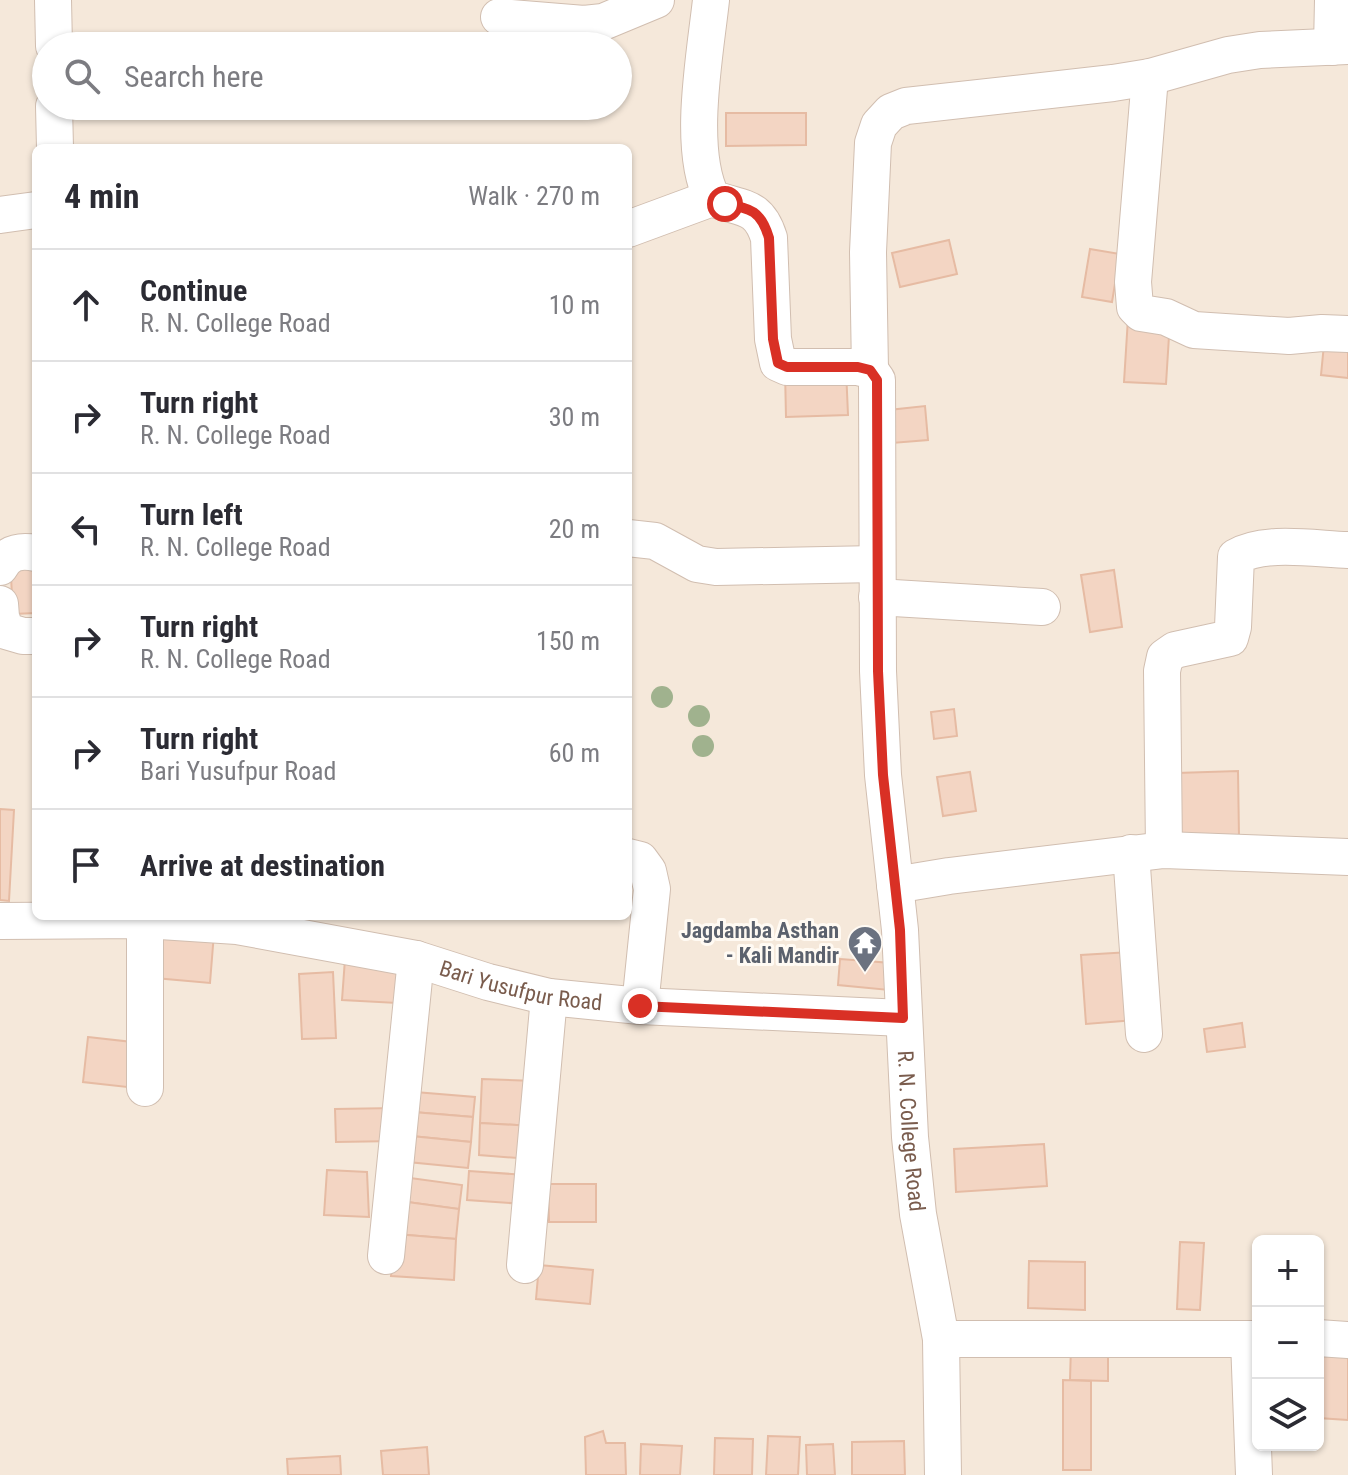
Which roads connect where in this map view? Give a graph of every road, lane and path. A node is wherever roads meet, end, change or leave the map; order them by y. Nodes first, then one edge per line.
1 (53, 0) edge
2 (656, 0) edge
3 (711, 0) edge
4 (1333, 0) edge
5 (499, 17) dead end
6 (54, 32) edge
7 (1340, 47) edge
8 (1150, 77) junction
9 (54, 120) edge
10 (55, 144) edge
11 (712, 198) junction
12 (32, 211) edge
13 (0, 215) edge
14 (632, 228) edge
15 (1348, 334) edge
16 (870, 370) junction
17 (632, 538) edge
18 (1348, 550) edge
19 (32, 553) edge
20 (0, 567) edge
21 (877, 581) junction
22 (0, 604) edge
23 (1042, 607) dead end
24 (32, 636) edge
25 (1148, 851) junction
26 (1348, 857) edge
27 (632, 858) edge
28 (895, 885) junction
29 (145, 920) junction
30 (0, 921) edge
31 (237, 921) edge
32 (416, 959) junction
33 (549, 997) junction
34 (640, 1006) junction
35 (903, 1018) junction
36 (1144, 1034) dead end
37 (145, 1088) dead end
38 (386, 1256) dead end
39 (525, 1265) dead end
40 (1324, 1338) edge
41 (941, 1339) junction
42 (1252, 1340) edge
43 (1348, 1340) edge
44 (1253, 1379) edge
45 (943, 1475) edge
46 (1254, 1475) edge

1 - 6 street
2 - 5 street
3 - 11 street
4 - 7 street
7 - 8 street
8 - 15 street
8 - 16 street, R. N. College Road
9 - 10 street
11 - 14 street
11 - 16 street
12 - 13 street
16 - 21 street, R. N. College Road
17 - 21 street
18 - 25 street
19 - 20 street
21 - 23 street
21 - 28 street, R. N. College Road
22 - 24 street
25 - 26 street
25 - 28 street
25 - 36 street
27 - 34 street
28 - 35 street, R. N. College Road
29 - 30 street, Bari Yusufpur Road
29 - 31 street, Bari Yusufpur Road
29 - 37 street
31 - 32 street, Bari Yusufpur Road
32 - 33 street, Bari Yusufpur Road
32 - 38 street
33 - 34 street, Bari Yusufpur Road
33 - 39 street
34 - 35 street, Bari Yusufpur Road
35 - 41 street, R. N. College Road
40 - 43 street
41 - 42 street
41 - 45 street, R. N. College Road
44 - 46 street

